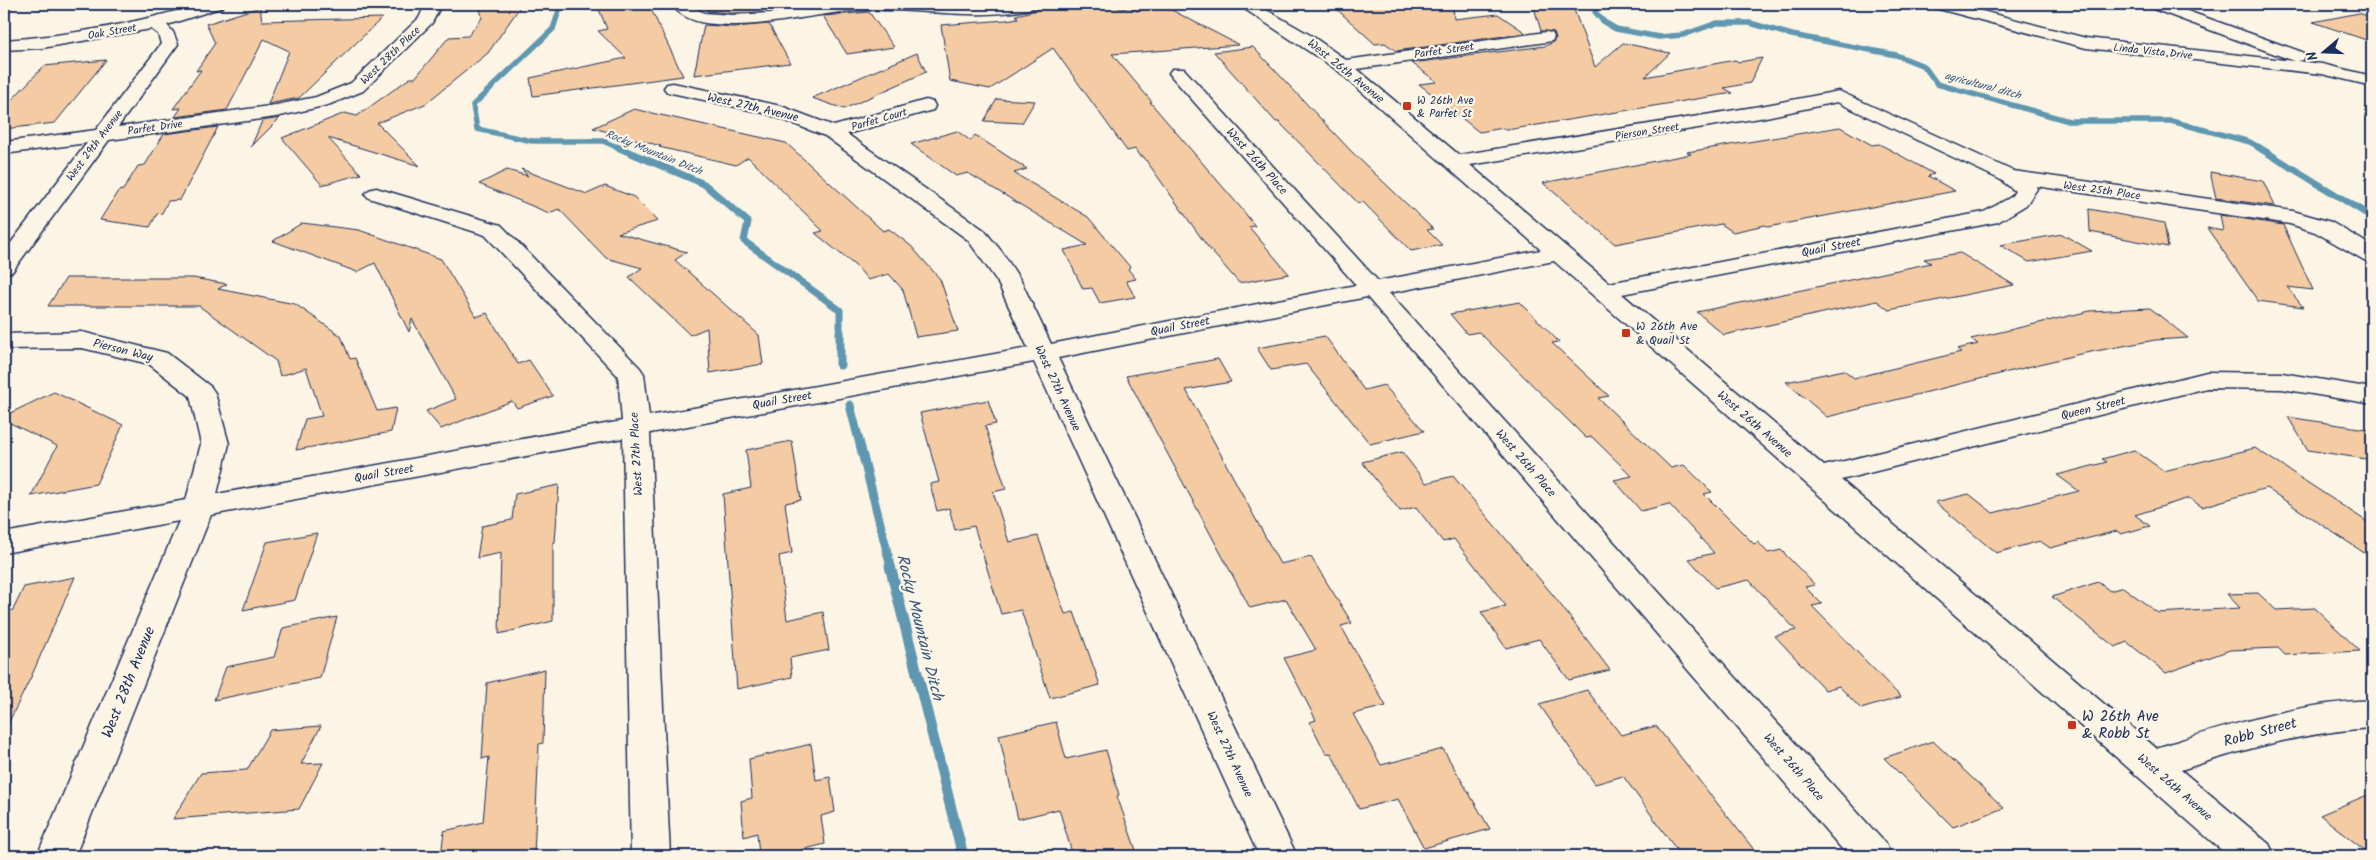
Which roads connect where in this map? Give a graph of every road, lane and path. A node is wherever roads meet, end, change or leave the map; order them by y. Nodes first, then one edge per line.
1 (217, 4) edge
2 (430, 4) edge
3 (679, 4) edge
4 (1030, 4) edge
5 (1246, 4) edge
6 (1937, 4) edge
7 (2154, 4) edge
8 (155, 23) junction
9 (1546, 37) dead end
10 (4, 45) edge
11 (1343, 66) junction
12 (2322, 70) junction
13 (1178, 73) dead end
14 (2372, 81) edge
15 (672, 88) dead end
16 (1839, 96) joint
17 (926, 106) dead end
18 (276, 111) joint
19 (832, 132) junction
20 (102, 134) junction
21 (4, 148) edge
22 (1454, 162) junction
23 (2008, 176) junction
24 (376, 194) dead end
25 (1560, 254) junction
26 (2372, 255) edge
27 (4, 267) edge
28 (1372, 289) junction
29 (1603, 291) junction
30 (4, 341) edge
31 (1042, 353) junction
32 (2372, 396) edge
33 (636, 427) junction
34 (1817, 477) junction
35 (199, 508) junction
36 (4, 543) edge
37 (2372, 714) edge
38 (2150, 765) junction
39 (56, 856) edge
40 (651, 856) edge
41 (1278, 856) edge
42 (1872, 856) edge
43 (2255, 856) edge

1 - 8 street, Oak Street
2 - 18 street, West 28th Place
3 - 4 street
5 - 11 street, West 26th Avenue
6 - 12 street, Linda Vista Drive
7 - 12 street
8 - 10 street, Oak Street
8 - 20 street, West 29th Avenue
9 - 11 street, Parfet Street
11 - 22 street, West 26th Avenue
12 - 14 street, Linda Vista Drive
13 - 28 street, West 26th Place
15 - 19 street, West 27th Avenue
16 - 22 street, Pierson Street
16 - 23 street, West 25th Place
17 - 19 street, Parfet Court
18 - 20 street, Parfet Drive
19 - 31 street, West 27th Avenue
20 - 21 street, Parfet Drive
20 - 27 street, West 29th Avenue
22 - 25 street, West 26th Avenue
23 - 26 street, West 25th Place
23 - 29 street, Quail Street
24 - 33 street, West 27th Place
25 - 28 street, Quail Street
25 - 29 street, West 26th Avenue
28 - 31 street, Quail Street
28 - 42 street, West 26th Place
29 - 34 street, West 26th Avenue
30 - 35 street, Pierson Way
31 - 33 street, Quail Street
31 - 41 street, West 27th Avenue
32 - 34 street, Queen Street
33 - 35 street, Quail Street
33 - 40 street, West 27th Place
34 - 38 street, West 26th Avenue
35 - 36 street, Quail Street
35 - 39 street, West 28th Avenue
37 - 38 street, Robb Street
38 - 43 street, West 26th Avenue

